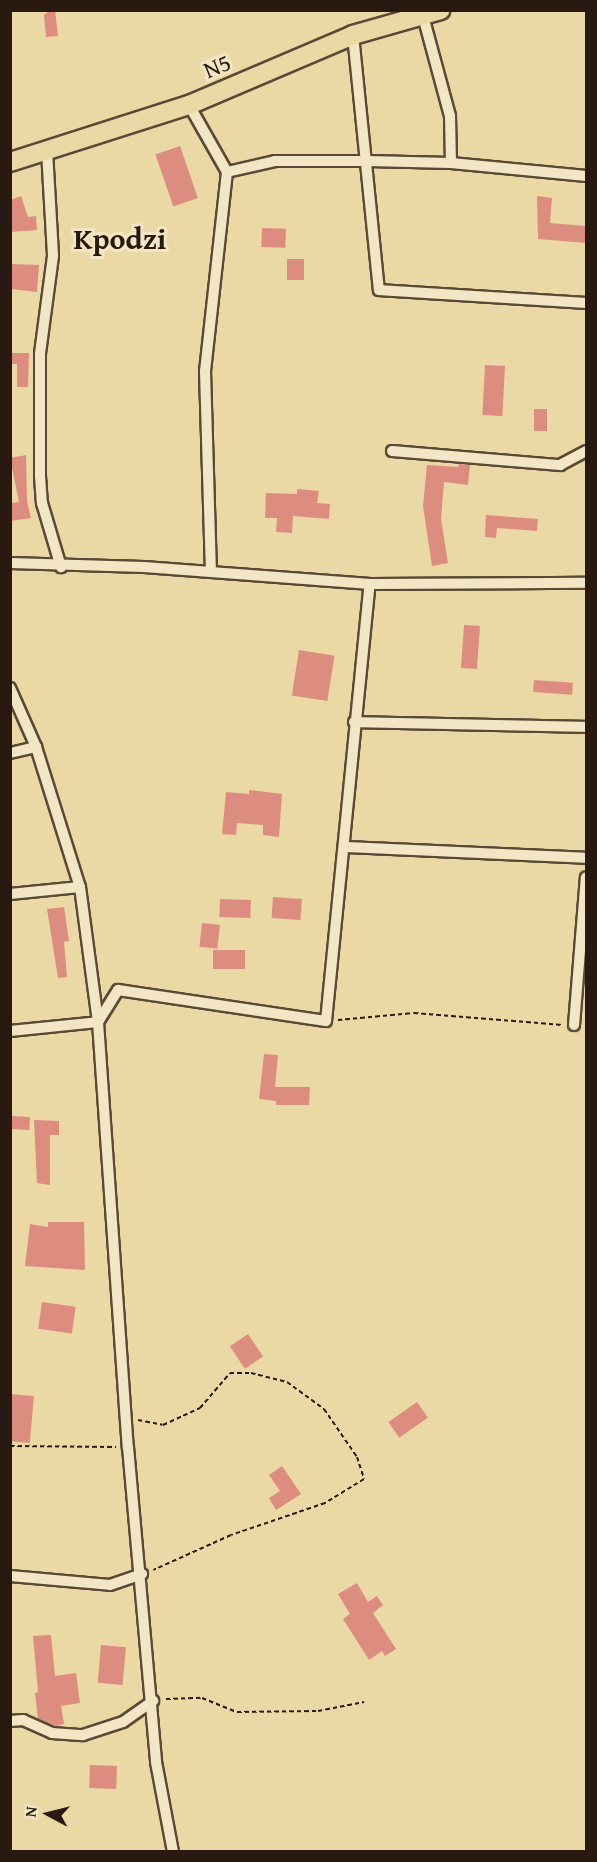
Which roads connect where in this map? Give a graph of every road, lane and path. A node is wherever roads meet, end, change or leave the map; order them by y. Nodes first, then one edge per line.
1 (441, 10) edge
2 (423, 16) junction
3 (353, 35) junction
4 (189, 105) junction
5 (47, 151) junction
6 (368, 161) junction
7 (10, 162) edge
8 (451, 163) junction
9 (227, 171) junction
10 (586, 176) edge
11 (586, 303) edge
12 (392, 451) dead end
13 (586, 451) edge
14 (10, 562) edge
15 (61, 567) junction
16 (211, 572) junction
17 (586, 583) edge
18 (370, 584) junction
19 (10, 688) edge
20 (354, 722) junction
21 (586, 727) edge
22 (36, 747) junction
23 (10, 753) edge
24 (346, 847) junction
25 (586, 858) edge
26 (586, 877) edge
27 (80, 887) junction
28 (10, 894) edge
29 (326, 1021) junction
30 (98, 1022) junction
31 (574, 1025) joint
32 (10, 1031) edge
33 (127, 1418) junction
34 (10, 1446) edge
35 (128, 1447) junction
36 (142, 1574) junction
37 (10, 1576) edge
38 (153, 1701) junction
39 (363, 1702) dead end
40 (23, 1720) junction
41 (10, 1721) edge
42 (10, 1726) edge
43 (173, 1851) edge

1 - 2 main road, N5 / N5
2 - 3 main road, N5 / N5
2 - 8 street
3 - 4 main road, N5 / N5
3 - 6 street
4 - 5 main road, N5 / N5
4 - 9 street
5 - 7 main road, N5 / N5
5 - 15 street
6 - 8 street
6 - 9 street
6 - 11 street
8 - 10 street
9 - 16 street
12 - 13 street
14 - 15 street
15 - 16 street
16 - 18 street
17 - 18 street
18 - 20 street
19 - 22 street
20 - 21 street
20 - 24 street
22 - 23 street
22 - 27 street
24 - 25 street
24 - 29 street
26 - 31 street
27 - 28 street
27 - 30 street
29 - 30 street
29 - 31 path
30 - 32 street
30 - 33 street
33 - 35 street
33 - 36 path
34 - 35 path
35 - 36 street
36 - 37 street
36 - 38 street
38 - 39 path
38 - 40 street
38 - 43 street
40 - 41 street
40 - 42 street

